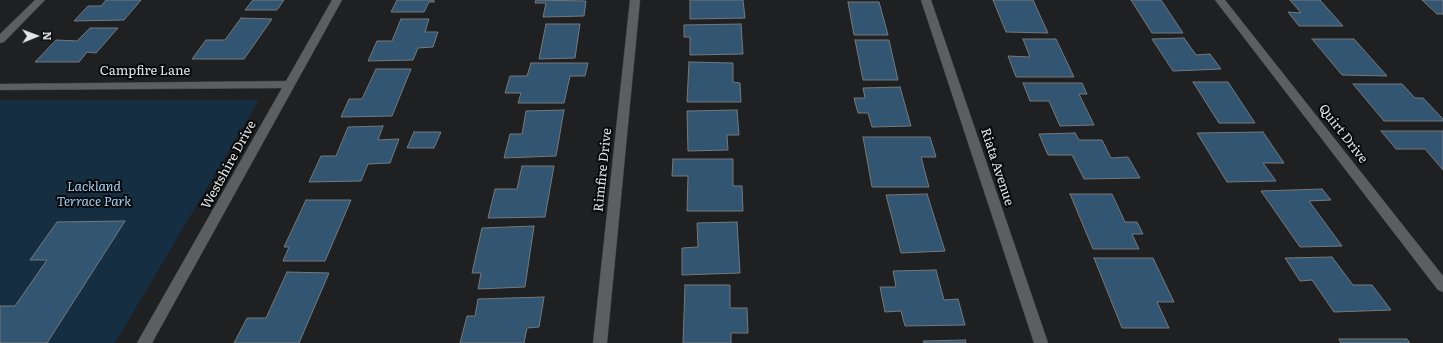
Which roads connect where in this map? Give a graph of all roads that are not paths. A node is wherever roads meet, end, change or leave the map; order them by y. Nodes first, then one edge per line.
1 (40, 0) edge
2 (337, 0) edge
3 (634, 0) edge
4 (926, 0) edge
5 (1220, 0) edge
6 (0, 40) edge
7 (291, 84) junction
8 (0, 87) edge
9 (1443, 286) edge
10 (144, 343) edge
11 (600, 343) edge
12 (1041, 343) edge

1 - 6 street
2 - 7 street, Westshire Drive
3 - 11 street, Rimfire Drive
4 - 12 street, Riata Avenue
5 - 9 street, Quirt Drive
7 - 8 street, Campfire Lane
7 - 10 street, Westshire Drive

